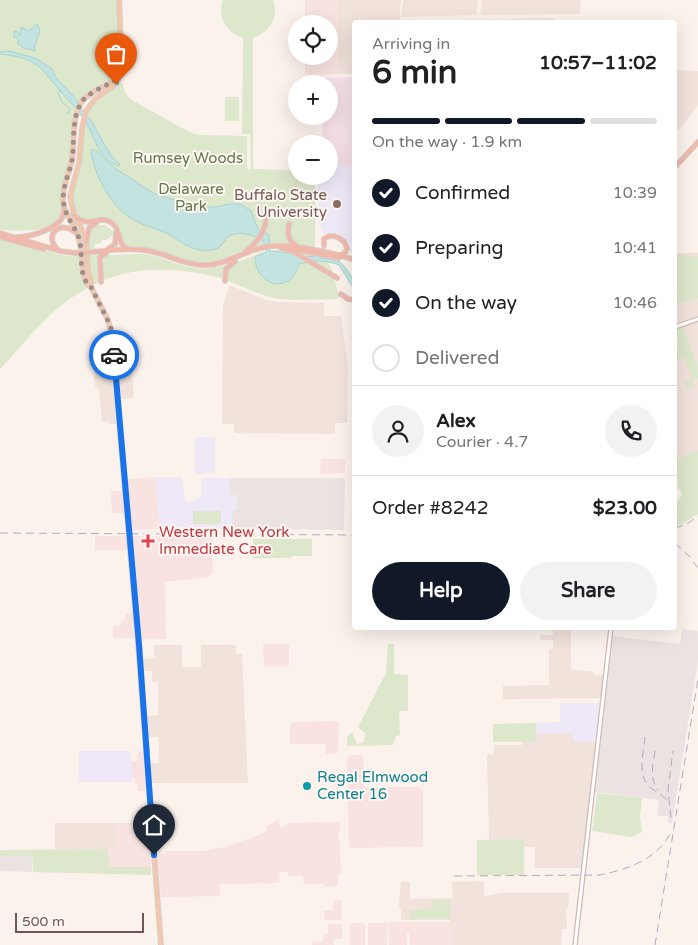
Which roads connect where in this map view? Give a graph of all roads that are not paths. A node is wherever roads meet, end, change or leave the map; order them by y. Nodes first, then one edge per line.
1 (119, 0) edge
2 (118, 78) junction
3 (698, 144) edge
4 (677, 167) edge
5 (64, 206) junction
6 (74, 214) junction
7 (266, 219) dead end
8 (289, 224) dead end
9 (77, 234) junction
10 (0, 235) edge
11 (8, 235) junction
12 (86, 242) junction
13 (324, 246) dead end
14 (272, 247) junction
15 (264, 248) junction
16 (281, 248) junction
17 (304, 248) junction
18 (133, 250) junction
19 (60, 251) junction
20 (103, 252) junction
21 (93, 253) junction
22 (75, 254) junction
23 (242, 255) junction
24 (337, 255) junction
25 (235, 261) junction
26 (352, 261) edge
27 (352, 261) edge
28 (100, 262) junction
29 (337, 278) dead end
30 (225, 281) dead end
31 (101, 282) dead end
32 (91, 287) junction
33 (341, 294) dead end
34 (352, 300) edge
35 (352, 301) edge
36 (342, 302) dead end
37 (698, 319) edge
38 (677, 326) edge
39 (611, 630) edge
40 (161, 945) edge
41 (575, 945) edge

1 - 2 main road
2 - 5 main road
2 - 6 main road
3 - 4 highway
5 - 9 main road
5 - 11 highway
6 - 12 main road
6 - 18 highway
7 - 23 highway
8 - 17 highway
9 - 19 highway
9 - 32 main road
10 - 11 highway
10 - 22 highway
11 - 19 highway
12 - 20 highway
12 - 32 main road
13 - 24 highway
14 - 15 highway
14 - 16 highway
14 - 17 highway
15 - 23 highway
15 - 25 highway
16 - 27 highway
16 - 29 highway
17 - 24 highway
18 - 20 highway
18 - 23 highway
19 - 22 highway
20 - 21 highway
20 - 25 highway
20 - 28 highway
21 - 22 highway, bridge
21 - 28 highway
24 - 26 highway
25 - 30 highway
28 - 31 highway
32 - 40 main road
33 - 34 highway
35 - 36 highway
37 - 38 main road
39 - 41 main road

